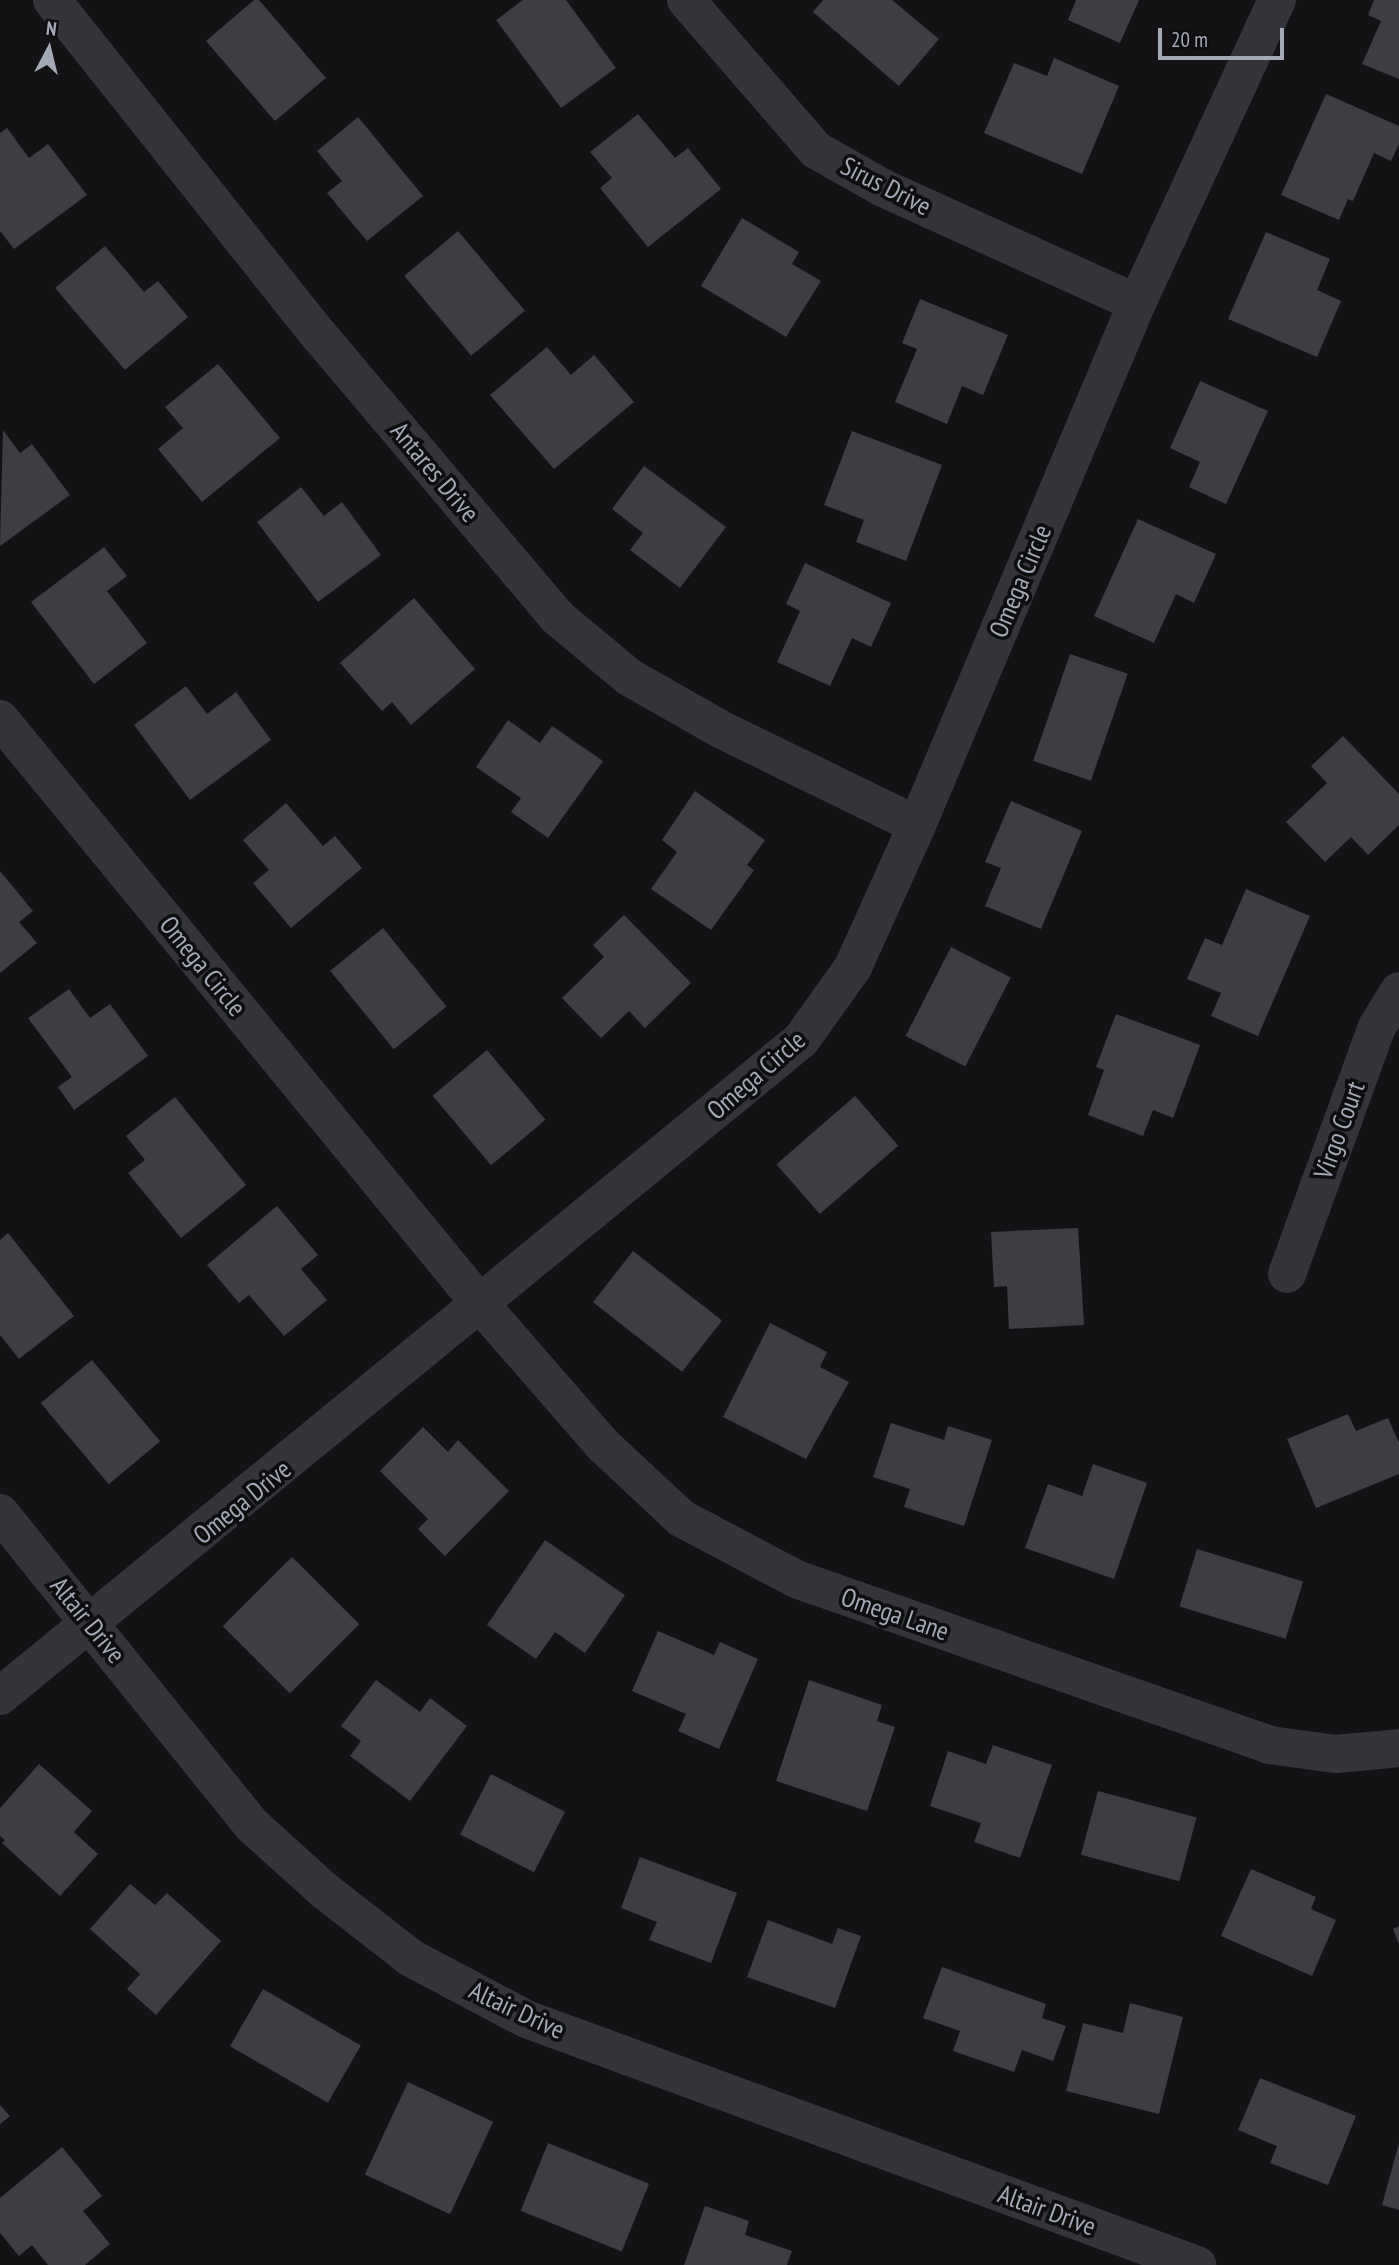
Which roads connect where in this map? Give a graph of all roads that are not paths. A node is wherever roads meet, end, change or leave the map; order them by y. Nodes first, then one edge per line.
1 (52, 0) edge
2 (686, 0) edge
3 (1277, 0) edge
4 (1137, 303) junction
5 (0, 719) edge
6 (917, 825) junction
7 (1399, 991) edge
8 (1287, 1274) dead end
9 (482, 1306) junction
10 (0, 1513) edge
11 (92, 1624) junction
12 (0, 1696) edge
13 (1399, 1748) edge
14 (1197, 2265) edge

1 - 6 street, Antares Drive
2 - 4 street, Sirus Drive
3 - 4 street, Omega Circle
4 - 6 street, Omega Circle
5 - 9 street, Omega Circle
6 - 9 street, Omega Circle
7 - 8 street, Virgo Court
9 - 11 street, Omega Drive
9 - 13 street, Omega Lane
10 - 11 street, Altair Drive
11 - 12 street, Omega Drive
11 - 14 street, Altair Drive

